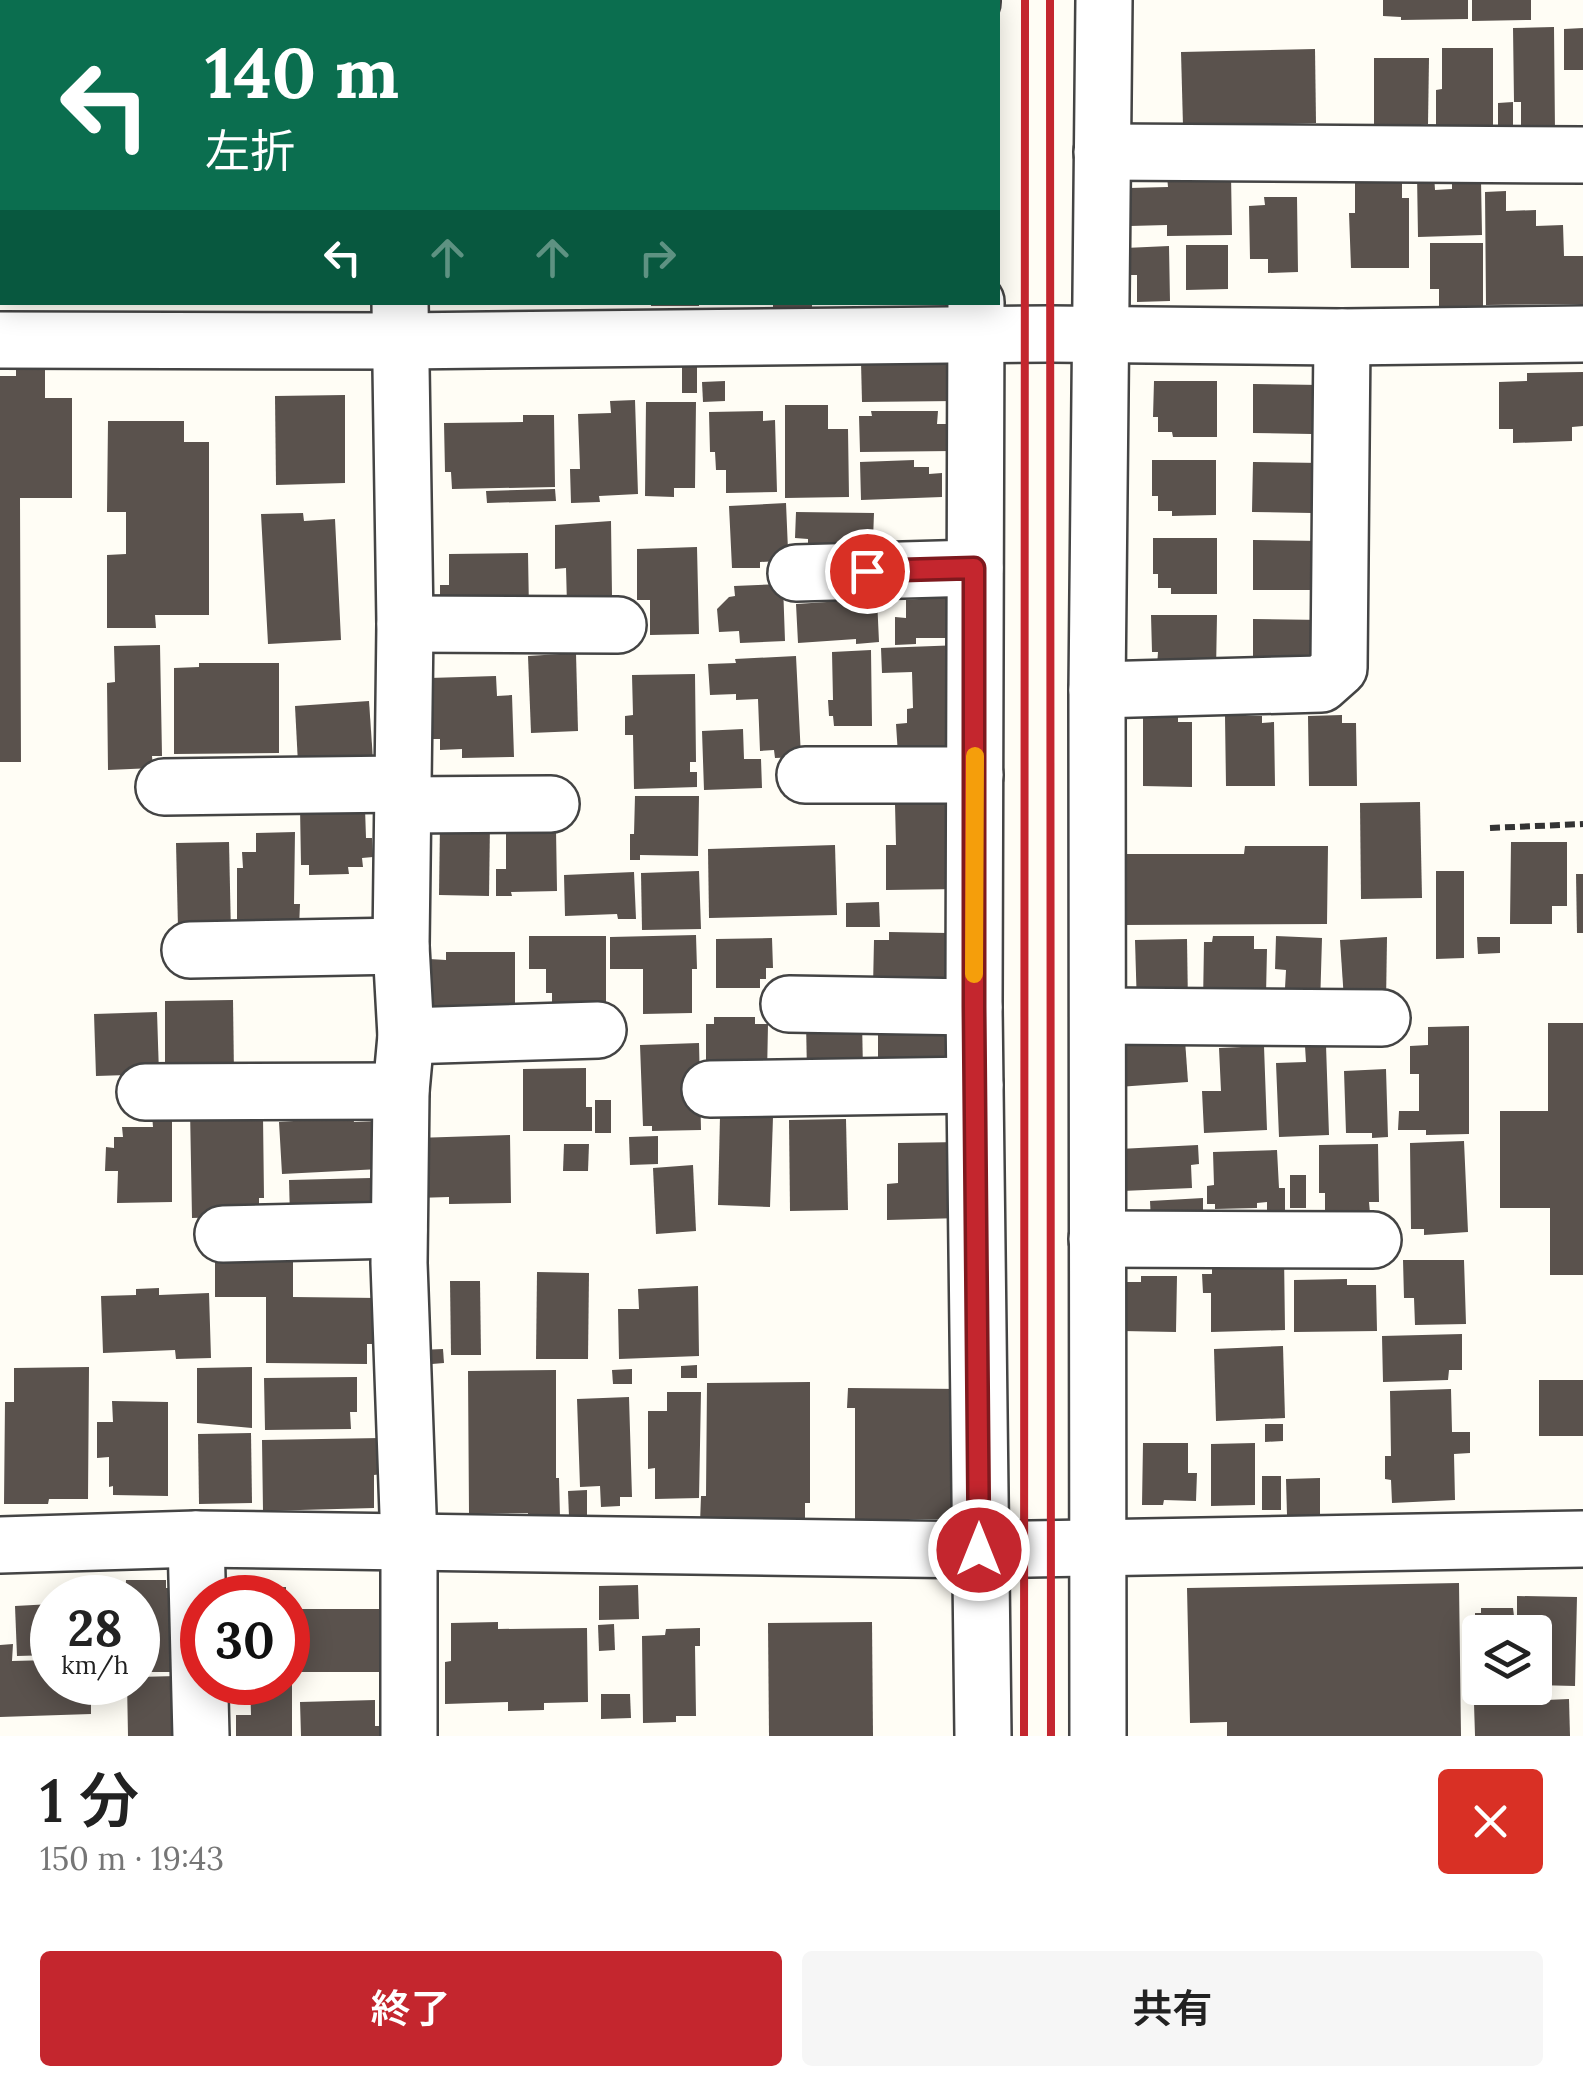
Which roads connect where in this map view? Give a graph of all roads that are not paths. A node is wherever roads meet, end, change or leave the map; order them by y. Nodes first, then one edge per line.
1 (1104, 0) edge
2 (1102, 152) junction
3 (1583, 156) edge
4 (976, 319) edge
5 (618, 320) edge
6 (400, 322) edge
7 (1583, 334) edge
8 (1102, 336) junction
9 (1342, 338) junction
10 (0, 340) edge
11 (974, 568) junction
12 (796, 573) dead end
13 (405, 624) junction
14 (618, 625) dead end
15 (1097, 690) junction
16 (975, 775) junction
17 (805, 776) dead end
18 (164, 787) dead end
19 (403, 795) junction
20 (551, 804) dead end
21 (402, 946) junction
22 (190, 950) dead end
23 (789, 1004) dead end
24 (974, 1007) junction
25 (1100, 1016) junction
26 (1382, 1018) dead end
27 (598, 1030) dead end
28 (406, 1036) junction
29 (975, 1085) junction
30 (710, 1089) dead end
31 (401, 1091) junction
32 (146, 1092) dead end
33 (399, 1230) junction
34 (222, 1234) dead end
35 (1097, 1239) junction
36 (1373, 1240) dead end
37 (1583, 1538) edge
38 (196, 1539) junction
39 (410, 1541) junction
40 (0, 1544) edge
41 (1100, 1549) junction
42 (979, 1550) junction
43 (200, 1736) edge
44 (408, 1736) edge
45 (983, 1736) edge
46 (1098, 1736) edge

1 - 2 street
2 - 3 street
2 - 8 street
4 - 5 street
4 - 8 street
4 - 11 street
5 - 6 street
6 - 10 street
6 - 13 street
7 - 9 street
8 - 9 street
8 - 15 street
9 - 15 street
11 - 12 street
11 - 16 street
13 - 14 street
13 - 19 street
15 - 25 street
16 - 17 street
16 - 24 street
18 - 19 street
19 - 20 street
19 - 21 street
21 - 22 street
21 - 28 street
23 - 24 street
24 - 29 street
25 - 26 street
25 - 35 street
27 - 28 street
28 - 31 street
29 - 30 street
29 - 42 street
31 - 32 street
31 - 33 street
33 - 34 street
33 - 39 street
35 - 36 street
35 - 41 street
37 - 41 street
38 - 39 street
38 - 40 street
38 - 43 street
39 - 42 street
39 - 44 street
41 - 42 street
41 - 46 street
42 - 45 street

